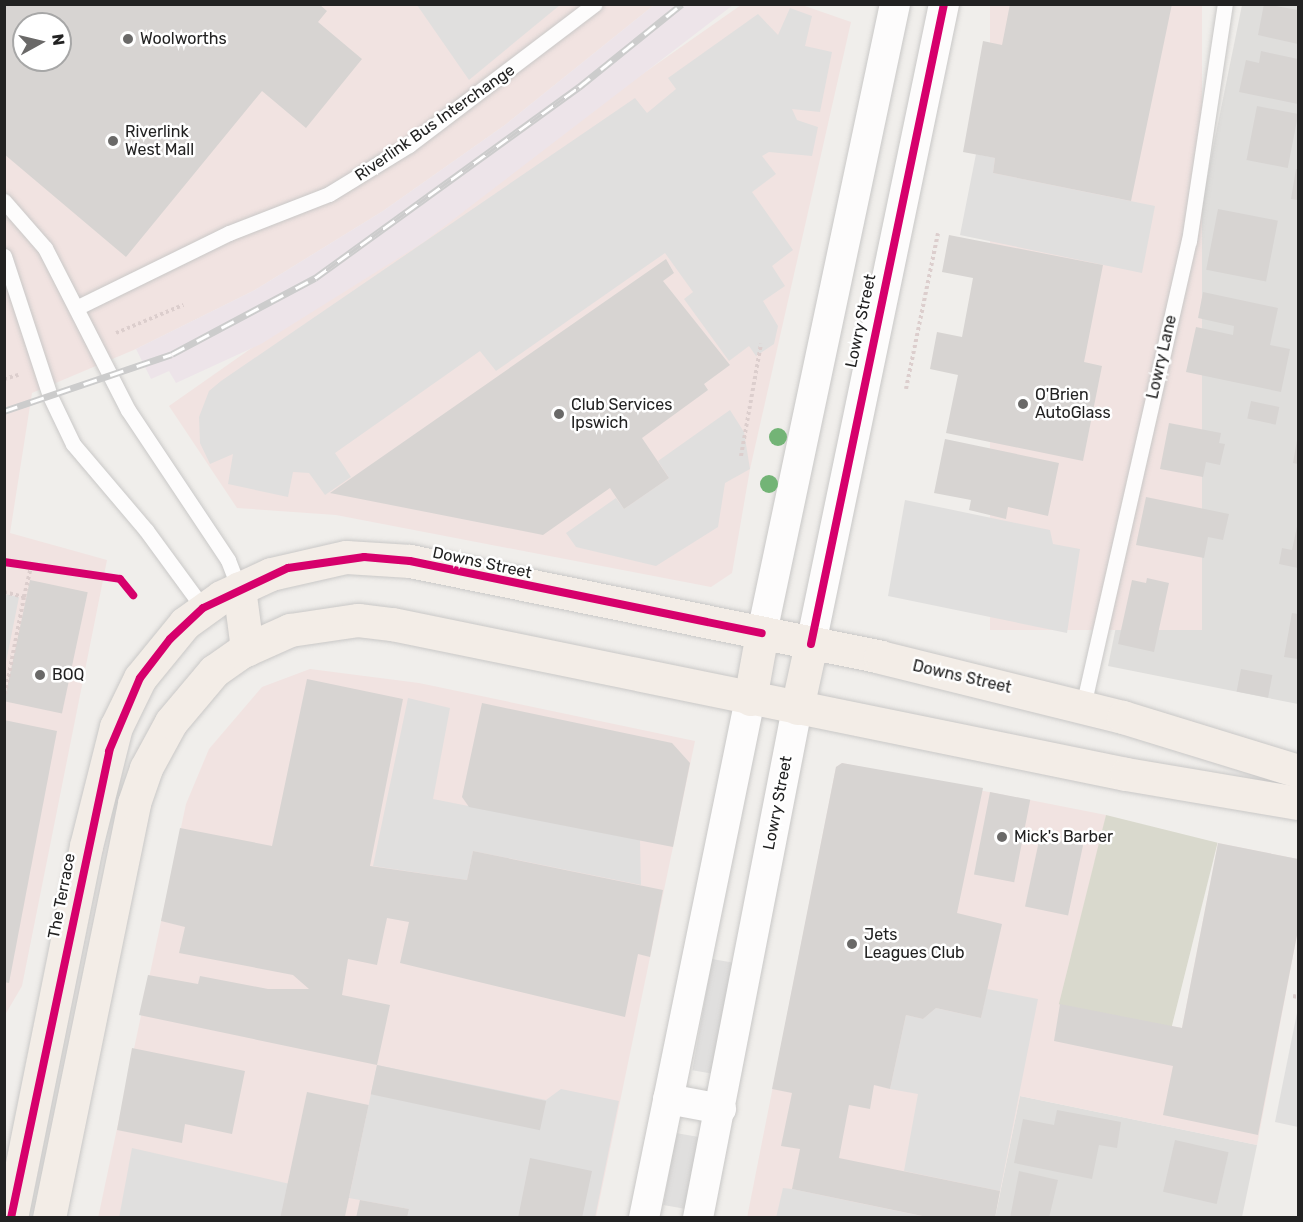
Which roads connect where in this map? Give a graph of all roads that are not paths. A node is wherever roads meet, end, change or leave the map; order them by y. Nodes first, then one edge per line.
1 (595, 4) edge
2 (895, 4) edge
3 (944, 4) edge
4 (1225, 4) edge
5 (4, 201) edge
6 (4, 255) edge
7 (78, 306) junction
8 (239, 588) junction
9 (203, 608) junction
10 (762, 633) junction
11 (811, 644) junction
12 (244, 651) junction
13 (750, 699) junction
14 (1083, 706) junction
15 (797, 708) junction
16 (1299, 771) edge
17 (1299, 803) edge
18 (668, 1099) junction
19 (721, 1109) junction
20 (11, 1218) edge
21 (49, 1218) edge
22 (644, 1218) edge
23 (698, 1218) edge

1 - 7 lane, Riverlink Bus Interchange
2 - 10 street, Lowry Street
3 - 11 street, Lowry Street
4 - 14 lane, Lowry Lane
5 - 7 lane
6 - 9 lane
7 - 8 lane
8 - 9 main road, Downs Street
8 - 10 main road, Downs Street
8 - 12 main road
9 - 12 main road
9 - 20 main road, The Terrace
10 - 11 main road, Downs Street
10 - 13 main road, Lowry Street
11 - 14 main road, Downs Street
11 - 15 main road, Lowry Street
12 - 13 main road
12 - 21 main road
13 - 15 main road
13 - 18 street, Lowry Street
14 - 16 main road, Downs Street
15 - 17 main road
15 - 19 street, Lowry Street
18 - 19 street
18 - 22 street, Lowry Street
19 - 23 street, Lowry Street

